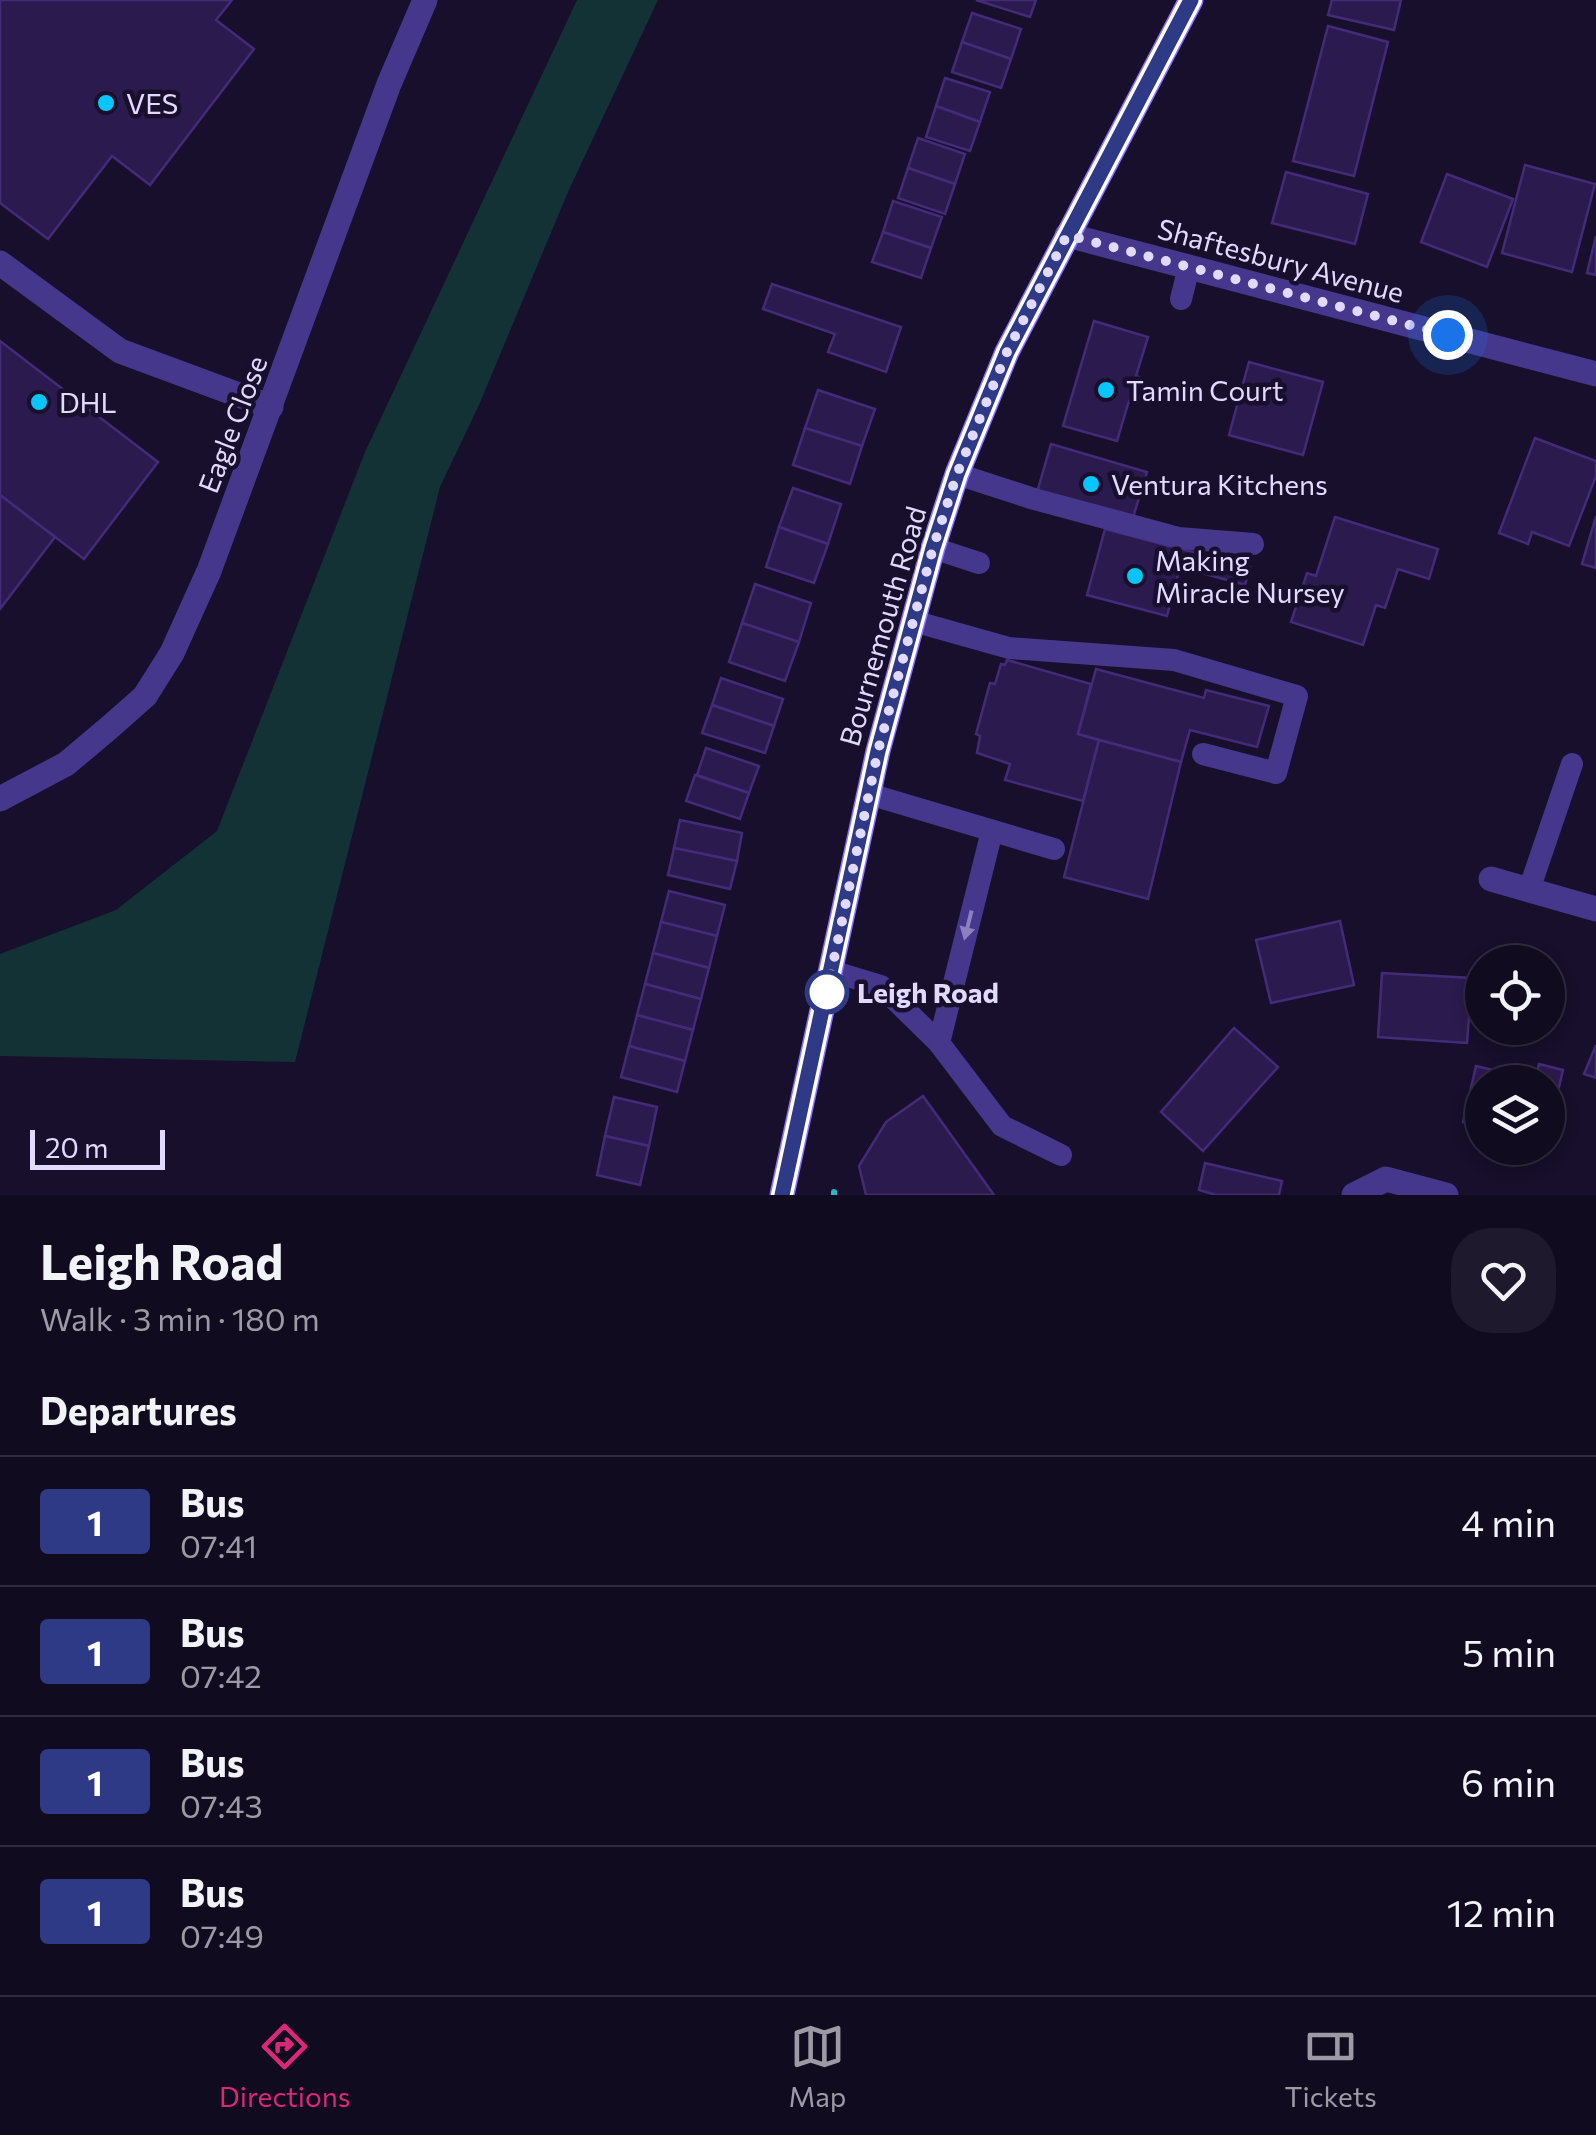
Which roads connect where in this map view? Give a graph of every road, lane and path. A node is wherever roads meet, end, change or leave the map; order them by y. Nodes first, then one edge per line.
1 (425, 0) edge
2 (1186, 1) edge
3 (1067, 235) junction
4 (0, 263) edge
5 (1189, 267) junction
6 (1180, 299) dead end
7 (1596, 374) edge
8 (271, 408) junction
9 (957, 474) junction
10 (1253, 544) dead end
11 (933, 548) junction
12 (978, 563) dead end
13 (913, 621) junction
14 (1204, 754) dead end
15 (1572, 764) dead end
16 (868, 794) junction
17 (0, 798) edge
18 (992, 831) junction
19 (1054, 849) dead end
20 (1490, 879) dead end
21 (1529, 890) junction
22 (1596, 909) edge
23 (831, 971) junction
24 (938, 1044) junction
25 (1061, 1155) dead end
26 (782, 1195) edge
27 (1354, 1195) edge
28 (1446, 1195) edge

1 - 8 street, Eagle Close
2 - 3 main road, Bournemouth Road
3 - 5 street, Shaftesbury Avenue
3 - 9 main road, Bournemouth Road
4 - 8 street
5 - 6 lane
5 - 7 street, Shaftesbury Avenue
8 - 17 street, Eagle Close
9 - 10 lane
9 - 11 main road, Bournemouth Road
11 - 12 lane
11 - 13 main road, Bournemouth Road
13 - 14 lane
13 - 16 main road, Bournemouth Road
15 - 21 lane
16 - 18 lane
16 - 23 main road, Bournemouth Road
18 - 19 lane
18 -> 24 lane
20 - 21 street
21 - 22 street
23 - 24 lane
23 - 26 main road, Bournemouth Road
24 - 25 lane
27 - 28 street

